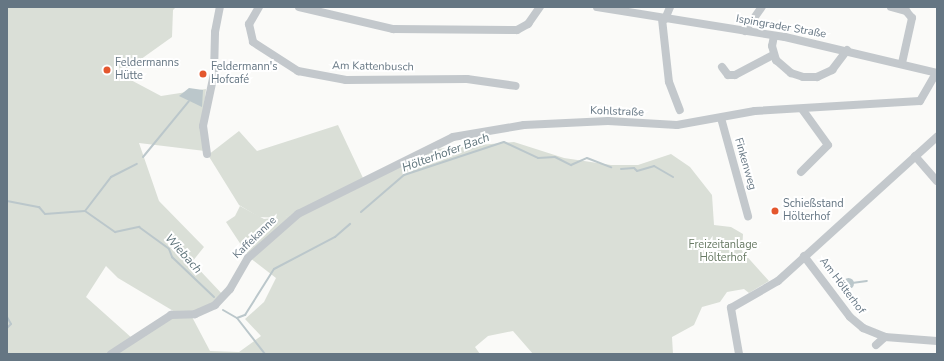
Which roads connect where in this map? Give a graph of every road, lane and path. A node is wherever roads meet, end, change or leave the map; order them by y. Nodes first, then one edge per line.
1 (220, 7) edge
2 (259, 7) edge
3 (299, 7) edge
4 (540, 7) edge
5 (597, 7) edge
6 (670, 7) edge
7 (762, 7) edge
8 (891, 7) edge
9 (664, 19) junction
10 (745, 30) junction
11 (774, 36) junction
12 (847, 50) junction
13 (773, 55) junction
14 (902, 63) junction
15 (722, 67) dead end
16 (936, 73) edge
17 (516, 86) dead end
18 (802, 109) junction
19 (680, 110) dead end
20 (720, 118) junction
21 (937, 137) edge
22 (207, 154) dead end
23 (915, 156) junction
24 (800, 172) dead end
25 (937, 181) edge
26 (298, 214) joint
27 (748, 216) dead end
28 (804, 256) junction
29 (885, 337) junction
30 (937, 341) edge
31 (876, 345) dead end
32 (111, 354) edge
33 (739, 354) edge

1 - 22 street
2 - 17 street, Am Kattenbusch
3 - 4 street
5 - 9 street, Ispingrader Straße
6 - 9 street
7 - 10 street
8 - 14 street
9 - 10 street, Ispingrader Straße
9 - 19 street
10 - 11 street, Ispingrader Straße
11 - 12 street, Ispingrader Straße
11 - 13 street
12 - 13 street
12 - 14 street, Ispingrader Straße
13 - 15 street
14 - 16 street, Ispingrader Straße
16 - 18 street, Kohlstraße
18 - 20 street, Kohlstraße
18 - 24 street
20 - 26 street, Kohlstraße
20 - 27 street, Finkenweg
21 - 23 street
23 - 25 street
23 - 28 street
26 - 32 street, Kaffekanne
28 - 29 street, Am Hölterhof
28 - 33 street
29 - 30 street, Am Hölterhof
29 - 31 street

